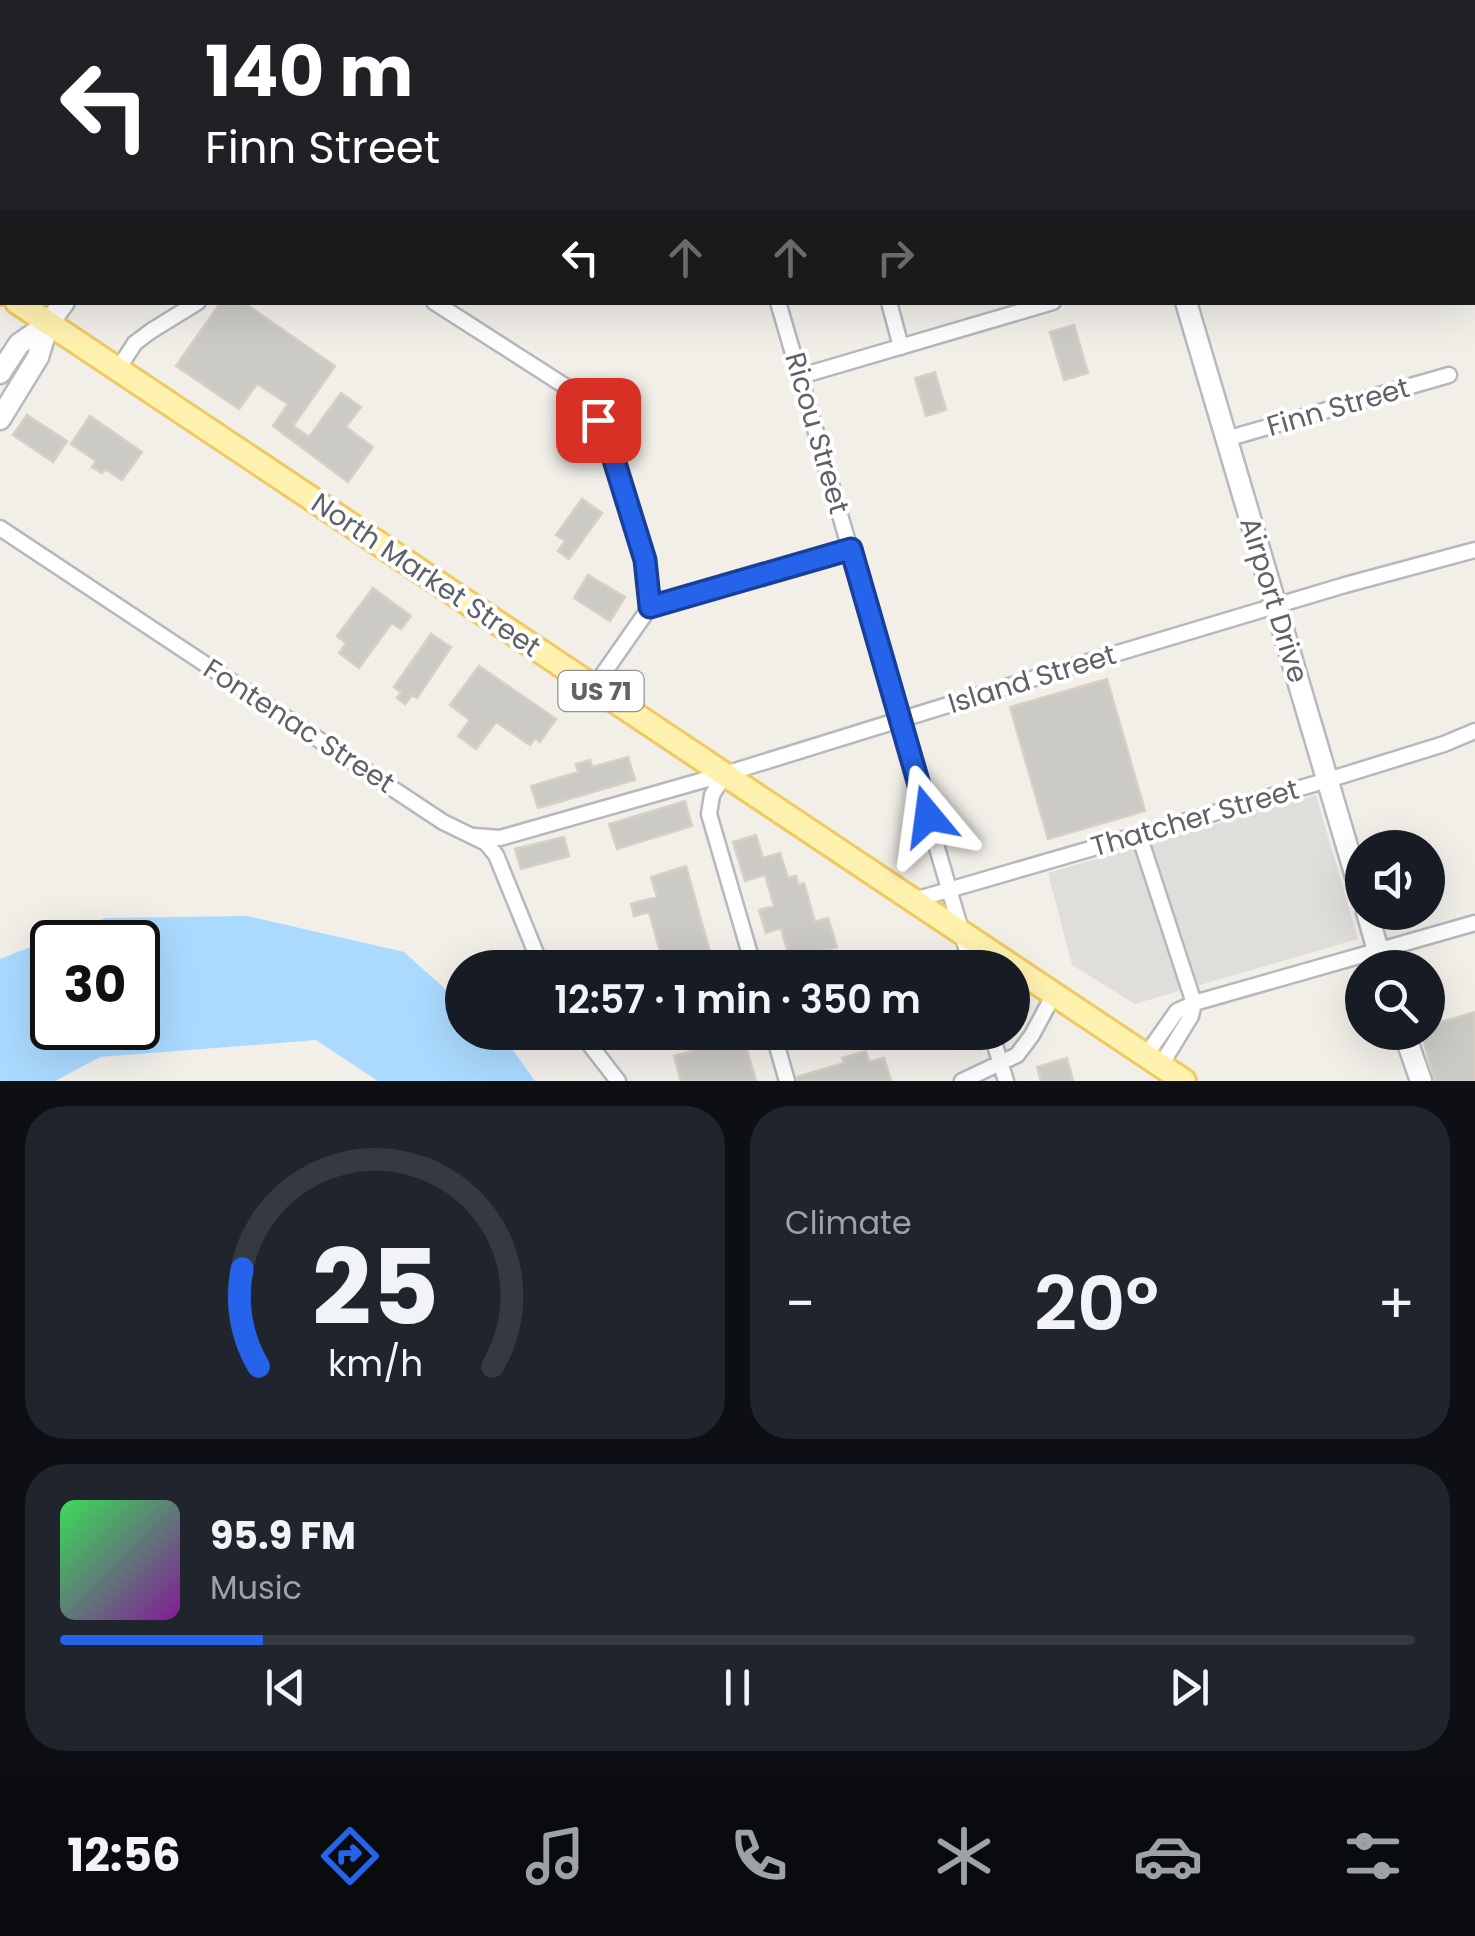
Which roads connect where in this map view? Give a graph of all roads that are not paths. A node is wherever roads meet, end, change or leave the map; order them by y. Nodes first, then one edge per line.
1 (20, 305) edge
2 (62, 305) edge
3 (194, 305) edge
4 (439, 305) edge
5 (779, 305) edge
6 (890, 305) edge
7 (1043, 305) edge
8 (1187, 305) edge
9 (48, 324) junction
10 (901, 347) junction
11 (118, 369) junction
12 (0, 373) edge
13 (1450, 375) dead end
14 (801, 376) junction
15 (0, 419) edge
16 (1226, 439) junction
17 (0, 528) edge
18 (851, 549) junction
19 (1475, 550) edge
20 (650, 607) junction
21 (1276, 607) junction
22 (594, 686) junction
23 (900, 719) junction
24 (1475, 732) edge
25 (725, 774) junction
26 (1328, 780) junction
27 (1139, 835) junction
28 (474, 836) junction
29 (1345, 838) edge
30 (950, 890) junction
31 (914, 900) junction
32 (1475, 923) edge
33 (962, 933) junction
34 (535, 950) edge
35 (749, 950) edge
36 (967, 950) edge
37 (1404, 950) edge
38 (1345, 967) edge
39 (1054, 994) junction
40 (1194, 1003) junction
41 (594, 1050) edge
42 (778, 1050) edge
43 (996, 1050) edge
44 (1403, 1050) edge
45 (1408, 1050) edge
46 (1154, 1060) junction
47 (1000, 1064) junction
48 (618, 1081) edge
49 (787, 1081) edge
50 (962, 1081) edge
51 (1006, 1081) edge
52 (1184, 1081) edge
53 (1406, 1081) edge
54 (1421, 1081) edge

1 - 9 main road, North Market Street / US 71
2 - 9 street
3 - 11 street
4 - 20 street
5 - 14 street, Ricou Street
6 - 10 street
7 - 10 street
8 - 16 street, Airport Drive
9 - 11 main road, North Market Street / US 71
9 - 12 street
9 - 15 street
10 - 14 street
11 - 22 main road, North Market Street / US 71
13 - 16 street, Finn Street
14 - 18 street, Ricou Street
16 - 21 street, Airport Drive
17 - 28 street, Fontenac Street
18 - 20 street
18 - 23 street, Ricou Street
19 - 21 street, Island Street
20 - 22 street
21 - 23 street, Island Street
21 - 26 street, Airport Drive
22 - 25 main road, North Market Street / US 71
23 - 25 street, Island Street
23 - 30 street, Ricou Street
24 - 26 street, Thatcher Street
25 - 28 street, Island Street
25 - 31 main road, North Market Street / US 71
25 - 35 street
26 - 27 street, Thatcher Street
26 - 29 street, Airport Drive
27 - 30 street, Thatcher Street
27 - 40 street
28 - 34 street, Fontenac Street
30 - 31 street, Thatcher Street
30 - 33 street, Ricou Street
31 - 33 main road, North Market Street / US 71
32 - 37 street
33 - 36 street, Ricou Street
33 - 39 main road, North Market Street / US 71
38 - 40 street
39 - 46 main road, North Market Street / US 71
39 - 47 street
40 - 46 street
41 - 48 street
42 - 49 street
43 - 47 street
44 - 53 street
45 - 54 street
46 - 52 main road, North Market Street / US 71
47 - 50 street
47 - 51 street

